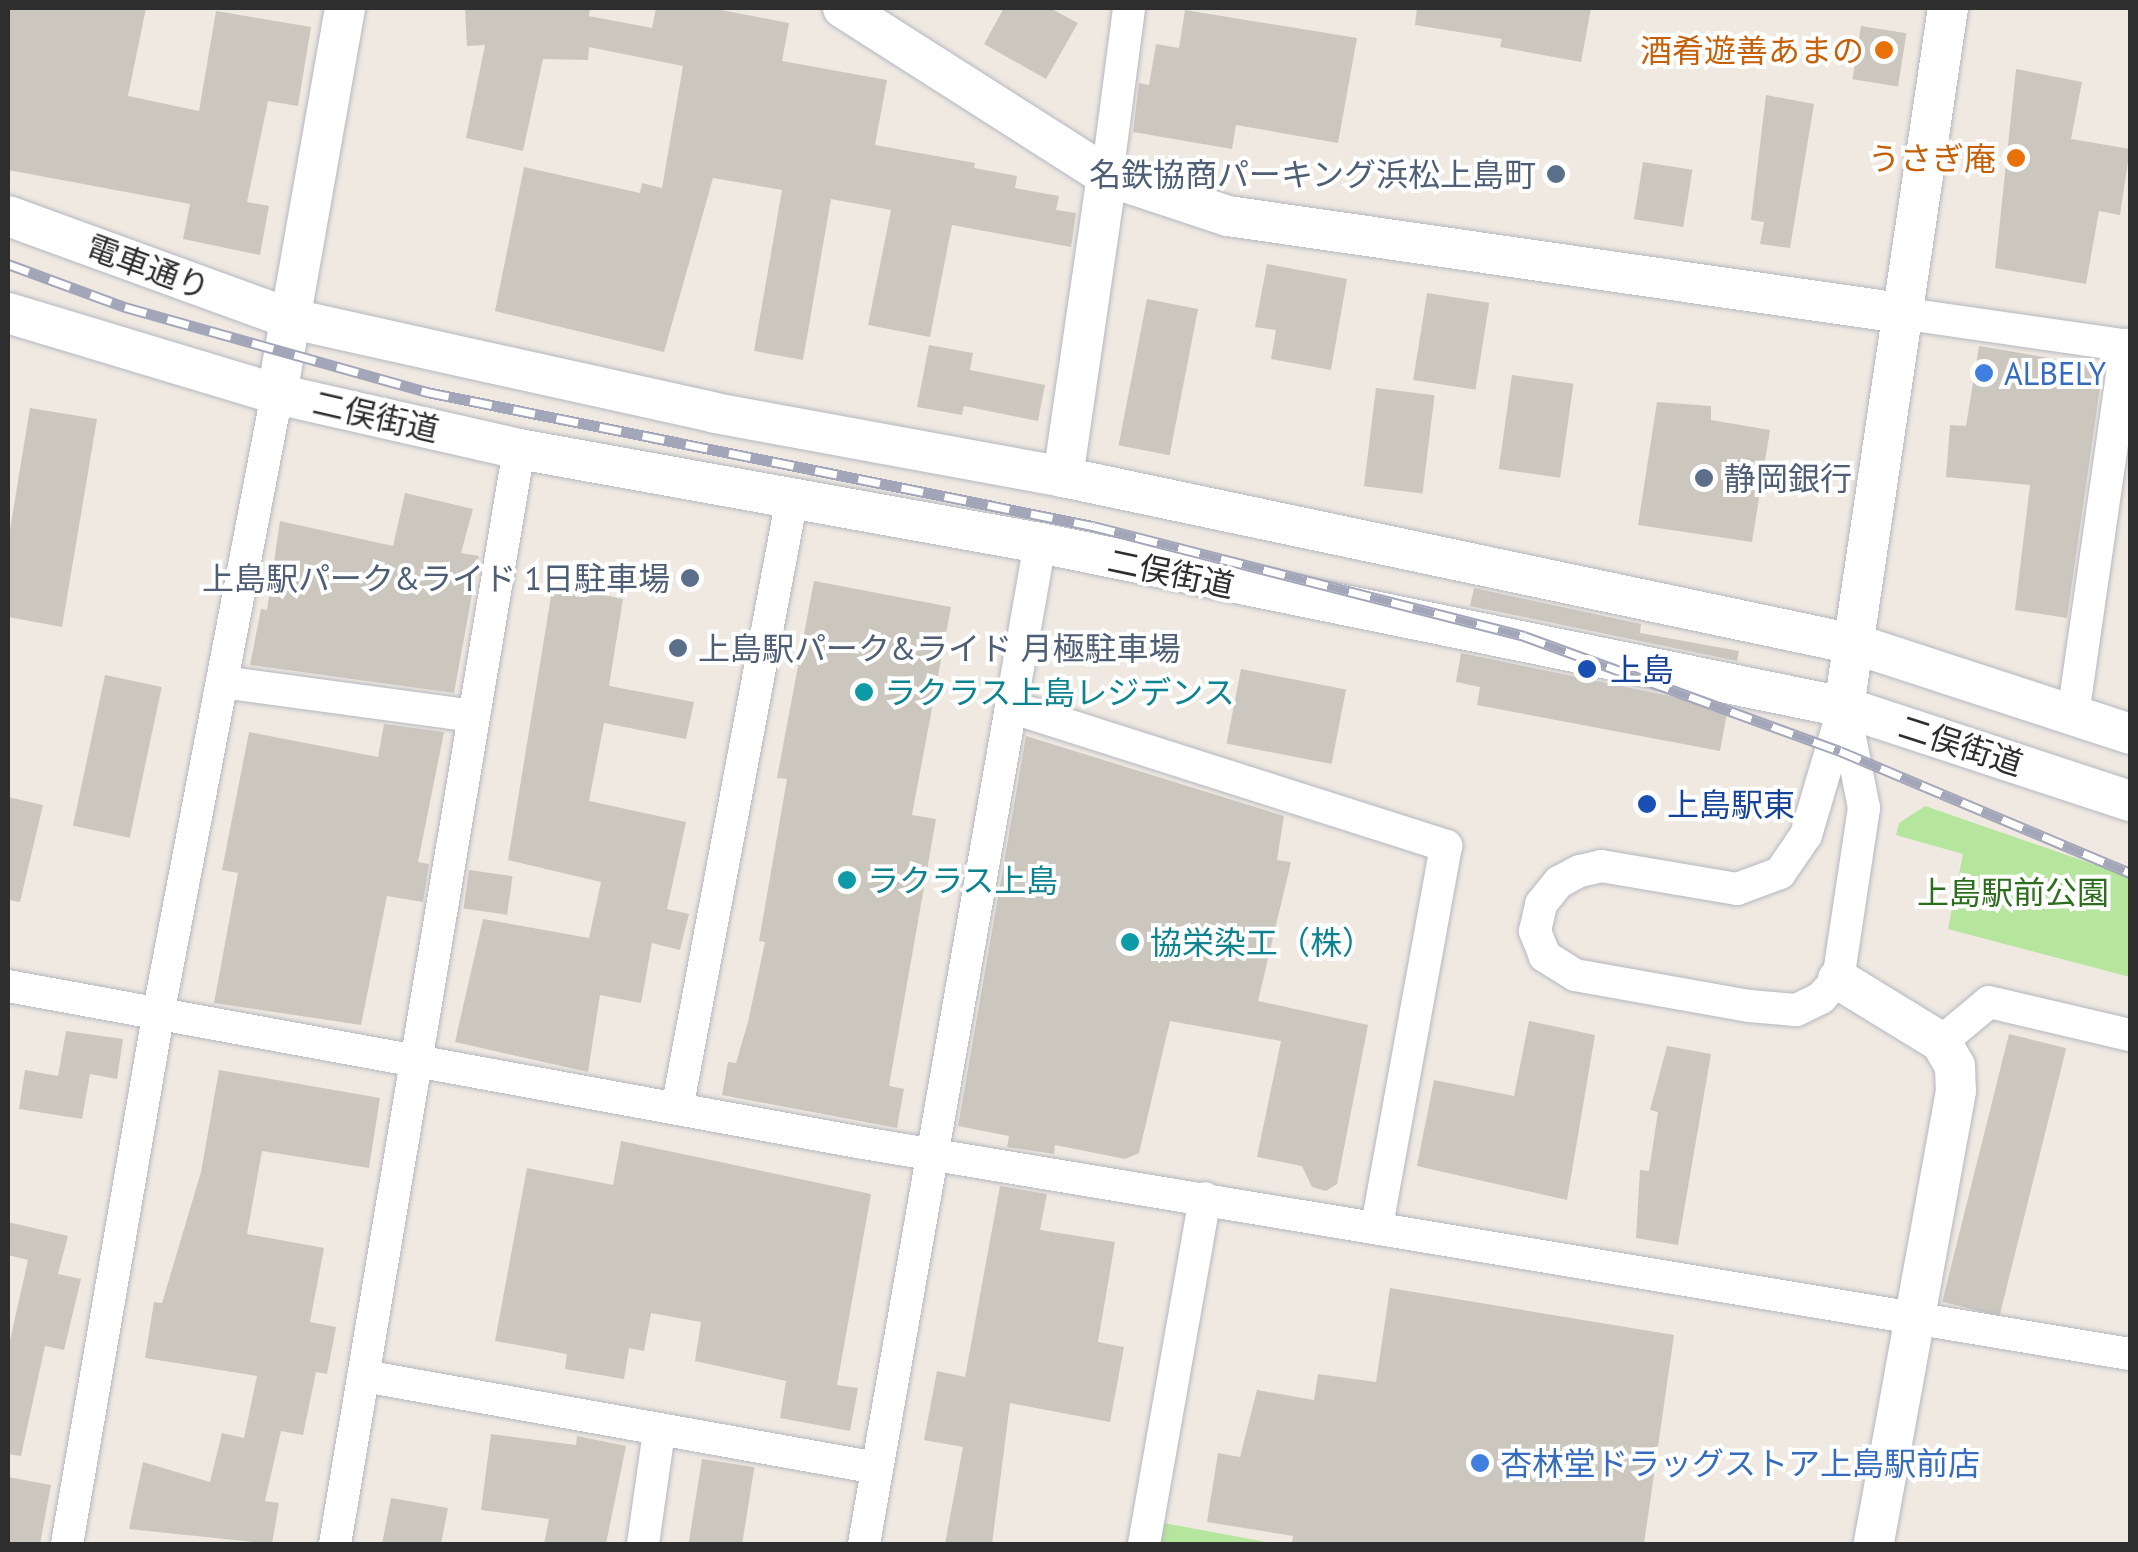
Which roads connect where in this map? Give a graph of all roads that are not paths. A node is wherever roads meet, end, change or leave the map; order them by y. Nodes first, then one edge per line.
1 (345, 8) edge
2 (844, 8) edge
3 (1128, 8) edge
4 (1948, 8) edge
5 (1108, 176) junction
6 (8, 216) edge
7 (8, 313) edge
8 (1906, 314) junction
9 (288, 318) junction
10 (2128, 346) edge
11 (277, 394) junction
12 (519, 448) junction
13 (1064, 477) junction
14 (792, 498) junction
15 (1040, 543) junction
16 (1858, 645) junction
17 (222, 682) junction
18 (1011, 707) junction
19 (1844, 707) junction
20 (2072, 715) junction
21 (472, 716) junction
22 (2130, 734) edge
23 (2130, 801) edge
24 (1838, 979) junction
25 (8, 986) edge
26 (159, 1010) junction
27 (2130, 1036) edge
28 (1941, 1042) junction
29 (419, 1065) junction
30 (678, 1109) junction
31 (932, 1150) junction
32 (1205, 1198) junction
33 (1377, 1227) junction
34 (1913, 1316) junction
35 (2130, 1354) edge
36 (364, 1376) junction
37 (659, 1432) junction
38 (877, 1468) junction
39 (68, 1544) edge
40 (335, 1544) edge
41 (644, 1544) edge
42 (864, 1544) edge
43 (1144, 1544) edge
44 (1874, 1544) edge

1 - 9 street, 二俣街道
2 - 5 street
3 - 5 street
4 - 8 street
5 - 8 street
5 - 13 street
6 - 9 street, 電車通り
7 - 11 street
8 - 10 street
8 - 16 street
9 - 11 street, 二俣街道
9 - 13 street, 二俣街道
10 - 20 street
11 - 12 street, 二俣街道
11 - 17 street
12 - 14 street, 二俣街道
12 - 21 street
13 - 16 street, 二俣街道
14 - 15 street, 二俣街道
14 - 30 street
15 - 18 street
15 - 19 street, 二俣街道
16 - 19 street
16 - 20 street, 二俣街道
17 - 21 street
17 - 26 street
18 - 31 street
18 - 33 street
19 - 23 street, 二俣街道
19 - 24 street
19 - 24 street
20 - 22 street, 二俣街道
21 - 29 street
24 - 28 street
25 - 26 street
26 - 29 street
26 - 39 street
27 - 28 street
28 - 34 street
29 - 30 street
29 - 36 street
30 - 31 street
31 - 32 street
31 - 38 street
32 - 33 street
32 - 43 street
33 - 34 street
34 - 35 street
34 - 44 street
36 - 37 street
36 - 40 street
37 - 38 street
37 - 41 street
38 - 42 street

